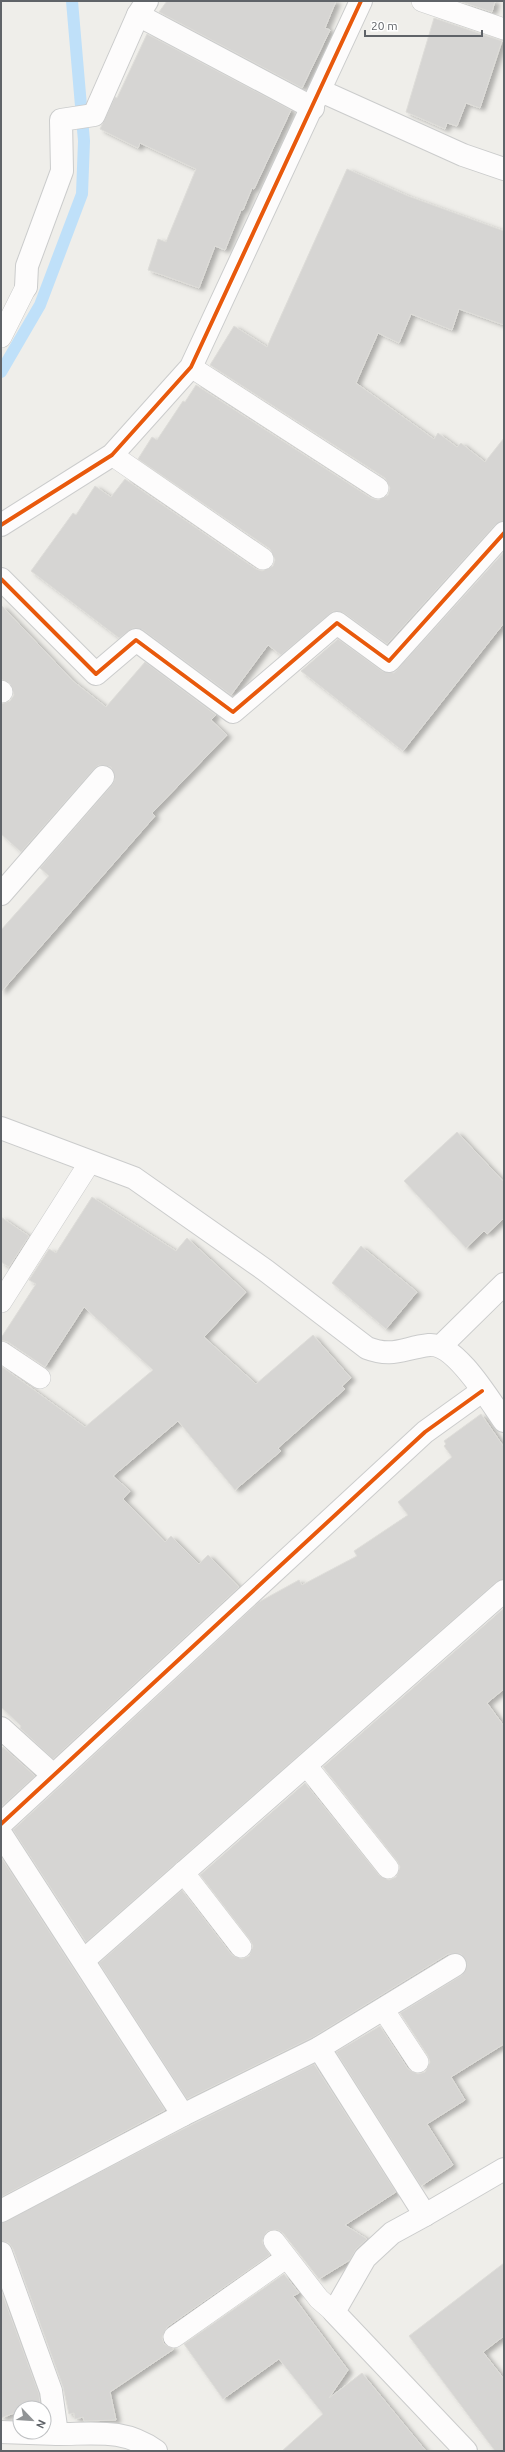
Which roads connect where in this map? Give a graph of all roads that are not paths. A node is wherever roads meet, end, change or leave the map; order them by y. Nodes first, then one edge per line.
1 (361, 1) edge
2 (422, 1) edge
3 (142, 8) edge
4 (504, 29) edge
5 (317, 99) junction
6 (504, 169) edge
7 (26, 287) joint
8 (1, 337) edge
9 (191, 367) junction
10 (112, 455) junction
11 (378, 488) dead end
12 (1, 525) edge
13 (504, 533) edge
14 (263, 560) dead end
15 (1, 580) edge
16 (103, 777) dead end
17 (8, 871) edge
18 (1, 894) edge
19 (1, 1128) edge
20 (90, 1162) junction
21 (504, 1284) edge
22 (4, 1293) edge
23 (441, 1346) junction
24 (1, 1352) edge
25 (40, 1378) dead end
26 (482, 1391) junction
27 (504, 1420) edge
28 (504, 1592) edge
29 (1, 1728) edge
30 (306, 1765) junction
31 (53, 1774) junction
32 (1, 1824) edge
33 (1, 1834) edge
34 (388, 1868) dead end
35 (183, 1872) junction
36 (241, 1947) dead end
37 (84, 1960) junction
38 (455, 1965) dead end
39 (383, 2009) junction
40 (319, 2048) junction
41 (418, 2062) dead end
42 (183, 2115) junction
43 (504, 2169) edge
44 (1, 2211) edge
45 (425, 2215) junction
46 (274, 2241) dead end
47 (1, 2253) edge
48 (286, 2258) junction
49 (334, 2312) junction
50 (174, 2337) dead end
51 (1, 2432) edge
52 (57, 2434) junction
53 (156, 2451) edge
54 (466, 2451) edge

1 - 5 street
2 - 4 lane
3 - 5 street
3 - 7 street
5 - 6 street
5 - 9 street
7 - 8 lane
9 - 10 street
9 - 11 lane
10 - 12 street
10 - 14 lane
13 - 15 street
16 - 17 street
17 - 18 street
19 - 20 street
20 - 22 lane
20 - 23 street
21 - 23 street
23 - 26 street
24 - 25 lane
26 - 27 street
26 - 31 street
28 - 30 street
29 - 31 street
30 - 34 lane
30 - 35 street
31 - 32 street
33 - 37 street
35 - 36 lane
35 - 37 street
37 - 42 street
38 - 39 street
39 - 40 street
39 - 41 lane
40 - 42 street
40 - 45 street
42 - 44 street
43 - 45 street
45 - 49 street
46 - 48 lane
47 - 52 street
48 - 49 lane
48 - 50 lane
49 - 54 street
51 - 52 street
52 - 53 street

